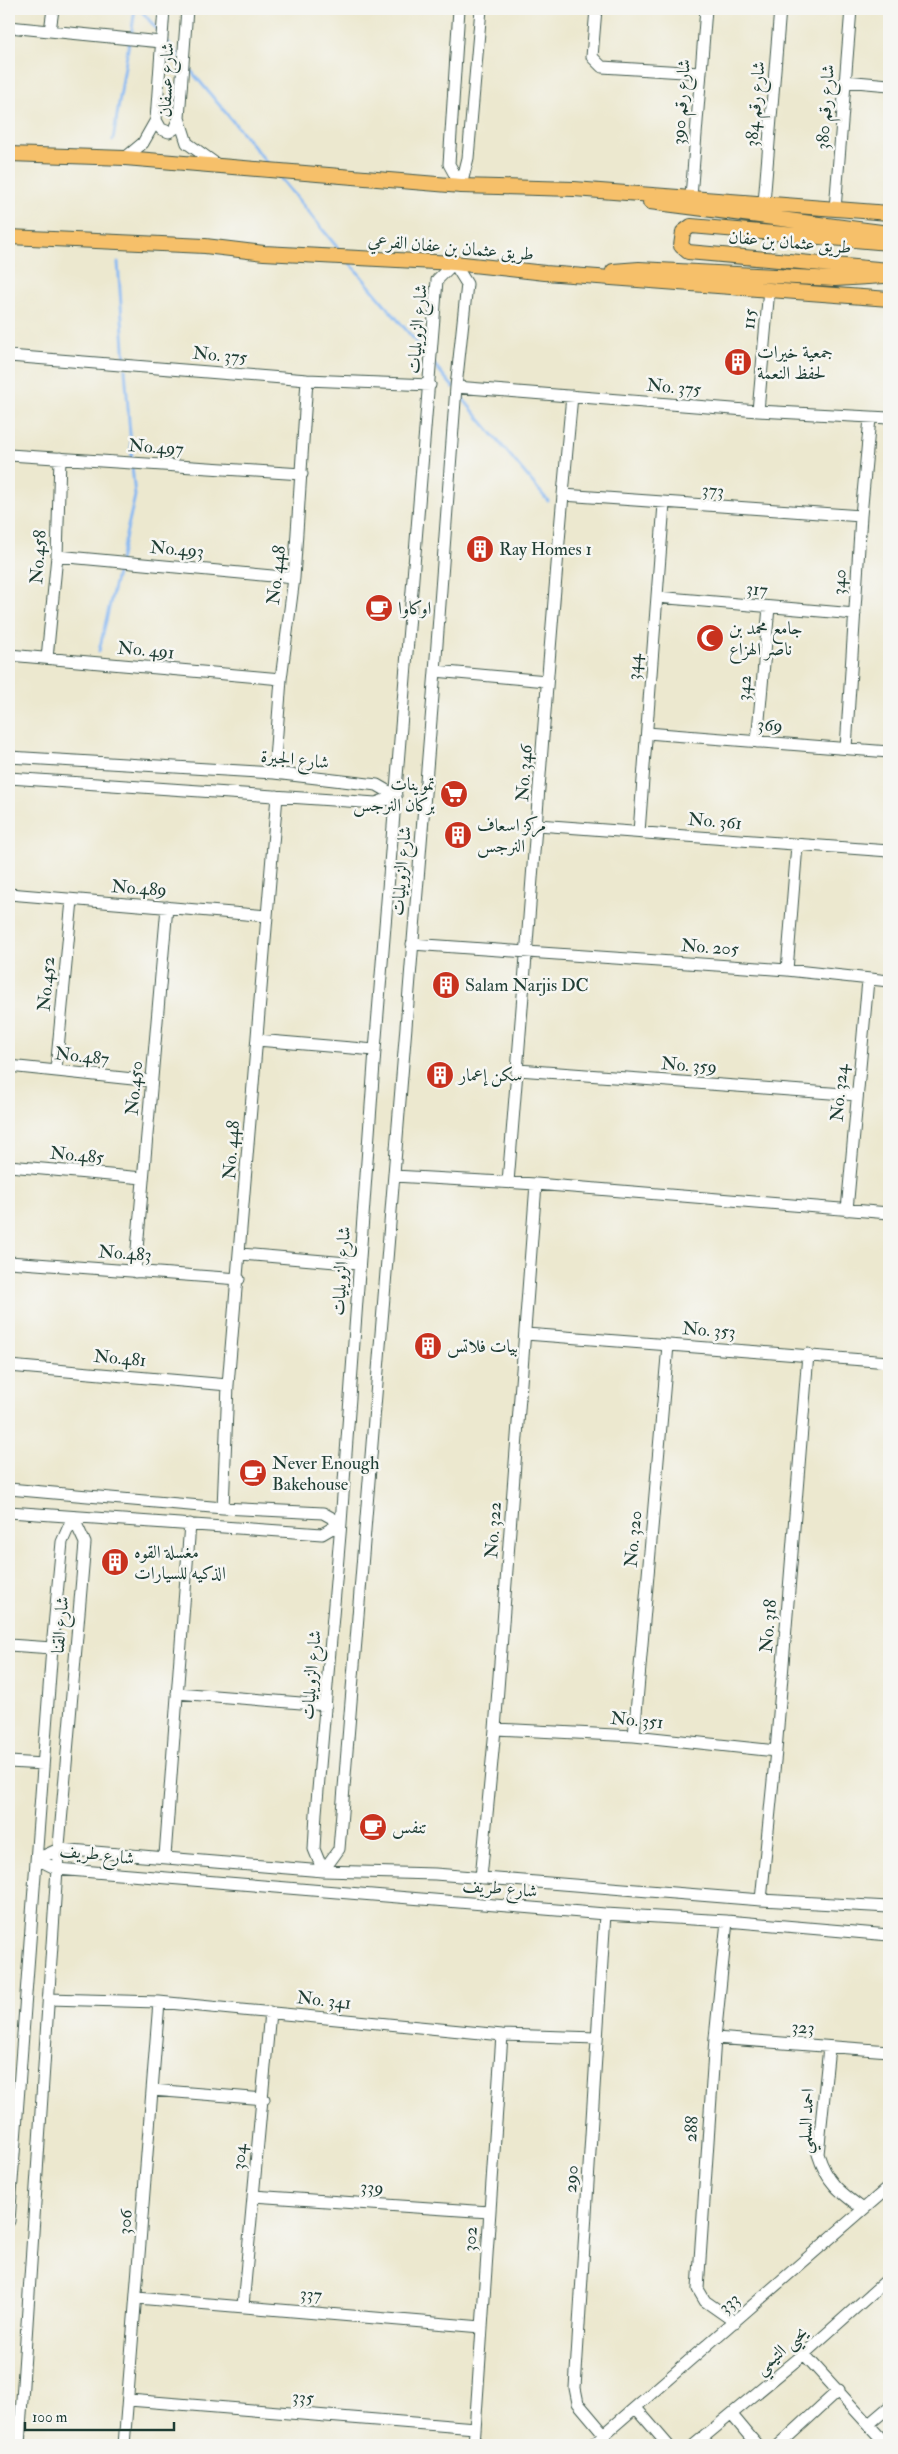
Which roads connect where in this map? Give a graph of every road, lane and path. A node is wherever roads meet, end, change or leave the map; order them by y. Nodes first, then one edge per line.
1 (52, 9) edge
2 (164, 9) edge
3 (187, 9) edge
4 (459, 9) edge
5 (481, 9) edge
6 (596, 9) edge
7 (706, 9) edge
8 (780, 9) edge
9 (851, 9) edge
10 (9, 27) edge
11 (50, 31) junction
12 (161, 42) junction
13 (700, 73) junction
14 (845, 81) junction
15 (889, 85) edge
16 (179, 118) junction
17 (156, 120) junction
18 (9, 154) edge
19 (125, 158) junction
20 (219, 166) junction
21 (461, 186) junction
22 (574, 189) junction
23 (692, 197) junction
24 (764, 203) junction
25 (835, 209) junction
26 (889, 213) edge
27 (889, 233) edge
28 (9, 237) edge
29 (889, 242) edge
30 (454, 263) junction
31 (889, 270) edge
32 (545, 273) junction
33 (889, 276) edge
34 (769, 289) junction
35 (889, 299) edge
36 (9, 356) edge
37 (307, 380) junction
38 (430, 385) junction
39 (456, 387) junction
40 (572, 396) junction
41 (758, 411) junction
42 (870, 418) junction
43 (889, 418) edge
44 (9, 455) edge
45 (60, 458) junction
46 (302, 474) junction
47 (563, 495) junction
48 (664, 504) junction
49 (861, 516) junction
50 (57, 556) junction
51 (294, 578) junction
52 (656, 597) junction
53 (769, 607) junction
54 (855, 614) junction
55 (9, 655) edge
56 (47, 658) junction
57 (435, 671) junction
58 (281, 680) junction
59 (547, 681) junction
60 (648, 733) junction
61 (757, 742) junction
62 (846, 748) junction
63 (889, 752) edge
64 (9, 757) edge
65 (274, 774) junction
66 (9, 778) edge
67 (277, 796) junction
68 (396, 796) junction
69 (538, 825) junction
70 (639, 832) junction
71 (797, 845) junction
72 (889, 851) edge
73 (9, 894) edge
74 (72, 900) junction
75 (167, 907) junction
76 (267, 916) junction
77 (412, 944) junction
78 (527, 952) junction
79 (787, 970) junction
80 (868, 980) junction
81 (889, 981) edge
82 (257, 1040) junction
83 (375, 1050) junction
84 (9, 1066) edge
85 (56, 1070) junction
86 (518, 1070) junction
87 (152, 1081) junction
88 (857, 1095) junction
89 (9, 1166) edge
90 (394, 1176) junction
91 (143, 1178) junction
92 (508, 1182) junction
93 (536, 1184) junction
94 (846, 1210) junction
95 (889, 1213) edge
96 (240, 1254) junction
97 (9, 1262) edge
98 (359, 1264) junction
99 (135, 1272) junction
100 (238, 1279) junction
101 (526, 1334) junction
102 (668, 1345) junction
103 (808, 1354) junction
104 (889, 1362) edge
105 (9, 1366) edge
106 (228, 1385) junction
107 (9, 1489) edge
108 (223, 1508) junction
109 (9, 1512) edge
110 (74, 1517) junction
111 (342, 1523) junction
112 (190, 1524) junction
113 (9, 1645) edge
114 (52, 1648) junction
115 (177, 1693) junction
116 (326, 1705) junction
117 (496, 1729) junction
118 (634, 1736) junction
119 (776, 1751) junction
120 (9, 1762) edge
121 (44, 1764) junction
122 (59, 1849) junction
123 (165, 1856) junction
124 (37, 1859) junction
125 (57, 1870) junction
126 (323, 1871) junction
127 (481, 1878) junction
128 (760, 1900) junction
129 (889, 1907) edge
130 (605, 1914) junction
131 (727, 1921) junction
132 (889, 1935) edge
133 (48, 1999) junction
134 (159, 2002) junction
135 (270, 2012) junction
136 (502, 2034) junction
137 (597, 2038) junction
138 (715, 2038) junction
139 (829, 2046) junction
140 (889, 2051) edge
141 (152, 2090) junction
142 (263, 2098) junction
143 (889, 2187) edge
144 (253, 2196) junction
145 (863, 2209) junction
146 (490, 2212) junction
147 (9, 2219) edge
148 (889, 2278) edge
149 (137, 2298) junction
150 (243, 2306) junction
151 (735, 2322) junction
152 (482, 2326) junction
153 (804, 2354) junction
154 (839, 2390) junction
155 (129, 2400) junction
156 (889, 2407) edge
157 (636, 2408) junction
158 (732, 2415) junction
159 (869, 2424) junction
160 (475, 2428) junction
161 (605, 2435) junction
162 (19, 2445) edge
163 (124, 2445) edge
164 (474, 2445) edge
165 (592, 2445) edge
166 (668, 2445) edge
167 (694, 2445) edge
168 (757, 2445) edge
169 (779, 2445) edge
170 (887, 2445) edge

1 - 11 street
2 - 12 street, شارع عسفان
3 - 16 street, شارع عسفان
4 - 21 street
5 - 21 street
6 - 13 street
7 - 13 street, شارع رقم 390
8 - 24 street, شارع رقم 384
9 - 14 street, شارع رقم 380
10 - 11 street
11 - 12 street
12 - 17 street, شارع عسفان
13 - 23 street, شارع رقم 390
14 - 15 street
14 - 25 street, شارع رقم 380
16 - 17 street
16 - 20 street, شارع عسفان
17 - 19 street, شارع عسفان
18 - 19 main road
19 - 20 main road
20 - 21 main road
21 - 22 main road
22 - 23 main road
22 - 27 main road
23 - 24 main road
24 - 25 main road
25 - 26 main road
28 - 30 main road, طريق عثمان بن عفان الفرعي
29 - 31 main road, طريق عثمان بن عفان
30 - 32 main road, طريق عثمان بن عفان الفرعي
30 - 38 street, شارع الزويليات
30 - 39 street, شارع الزويليات
32 - 33 main road
32 - 34 main road, طريق عثمان بن عفان الفرعي
34 - 35 main road, طريق عثمان بن عفان الفرعي
34 - 41 street, 115
36 - 37 street, No. 375
37 - 38 street, No. 375
37 - 46 street, No. 448
38 - 68 street, شارع الزويليات
39 - 40 street, No. 375
39 - 57 street, شارع الزويليات
40 - 41 street, No. 375
40 - 47 street, No. 346
41 - 42 street, No. 375
42 - 43 street, No. 375
42 - 49 street, 340
44 - 45 street, No.497
45 - 46 street, No.497
45 - 50 street, No.458
46 - 51 street, No. 448
47 - 48 street, 373
47 - 59 street, No. 346
48 - 49 street, 373
48 - 52 street, 344
49 - 54 street, 340
50 - 51 street, No.493
50 - 56 street, No.458
51 - 58 street, No. 448
52 - 53 street, 317
52 - 60 street, 344
53 - 54 street, 317
53 - 61 street, 342
54 - 62 street, 340
55 - 56 street, No. 491
56 - 58 street, No. 491
57 - 59 street
57 - 77 street, شارع الزويليات
58 - 65 street, No. 448
59 - 69 street, No. 346
60 - 61 street, 369
60 - 70 street, 344
61 - 62 street, 369
62 - 63 street, 369
64 - 65 street, شارع الجيرة
65 - 68 street, شارع الجيرة
66 - 67 street, شارع الجيرة
67 - 68 street, شارع الجيرة
67 - 76 street, No. 448
68 - 83 street, شارع الزويليات
69 - 70 street, No. 361
69 - 78 street, No. 346
70 - 71 street, No. 361
71 - 72 street, No. 361
71 - 79 street
73 - 74 street, No.489
74 - 75 street, No.489
74 - 85 street, No.452
75 - 76 street, No.489
75 - 87 street, No.450
76 - 82 street, No. 448
77 - 78 street, No. 205
77 - 90 street, شارع الزويليات
78 - 79 street, No. 205
78 - 86 street, No. 346
79 - 80 street, No. 205
80 - 81 street, No. 205
80 - 88 street, No. 324
82 - 83 street
82 - 96 street, No. 448
83 - 98 street, شارع الزويليات
84 - 85 street, No.487
85 - 87 street, No.487
86 - 88 street, No. 359
86 - 92 street, No. 346
87 - 91 street, No.450
88 - 94 street, No. 324
89 - 91 street, No.485
90 - 92 street
90 - 126 street, شارع الزويليات
91 - 99 street, No.450
92 - 93 street
93 - 94 street
93 - 101 street, No. 322
94 - 95 street
96 - 98 street
96 - 100 street, No. 448
97 - 99 street, No.483
98 - 111 street, شارع الزويليات
99 - 100 street, No.483
100 - 106 street, No. 448
101 - 102 street, No. 353
101 - 117 street, No. 322
102 - 103 street, No. 353
102 - 118 street, No. 320
103 - 104 street, No. 353
103 - 119 street, No. 318
105 - 106 street, No.481
106 - 108 street, No. 448
107 - 108 street
108 - 111 street
109 - 110 street
110 - 112 street
110 - 114 street, شارع القنا
110 - 122 street, شارع القنا
111 - 112 street
111 - 116 street, شارع الزويليات
112 - 115 street
113 - 114 street
114 - 121 street, شارع القنا
115 - 116 street
115 - 123 street
116 - 126 street, شارع الزويليات
117 - 118 street, No. 351
117 - 127 street, No. 322
118 - 119 street, No. 351
119 - 128 street, No. 318
120 - 121 street
121 - 124 street, شارع القنا
122 - 123 street, شارع طريف
122 - 124 street, شارع طريف
122 - 125 street, شارع القنا
123 - 126 street, شارع طريف
124 - 125 street, شارع طريف
124 - 147 street, شارع القنا
125 - 130 street, شارع طريف
125 - 133 street, شارع القنا
126 - 127 street, شارع طريف
127 - 128 street, شارع طريف
128 - 129 street, شارع طريف
130 - 131 street, شارع طريف
130 - 137 street, 290
131 - 132 street, شارع طريف
131 - 138 street, 288
133 - 134 street, No. 341
133 - 162 street, شارع القنا
134 - 135 street, No. 341
134 - 141 street, 306
135 - 136 street, No. 341
135 - 142 street, 304
136 - 137 street, No. 341
136 - 146 street, 302
137 - 161 street, 290
138 - 139 street, 323
138 - 151 street, 288
139 - 140 street, 323
139 - 145 street, احمد السلمي
141 - 142 street
141 - 149 street, 306
142 - 144 street, 304
143 - 145 street, 333
144 - 146 street, 339
144 - 150 street, 304
145 - 151 street, 333
146 - 152 street, 302
148 - 153 street, يحيى التيمي
149 - 150 street, 337
149 - 155 street, 306
150 - 152 street, 337
151 - 157 street, 333
152 - 160 street, 302
153 - 154 street
153 - 158 street, يحيى التيمي
154 - 159 street
154 - 169 street
155 - 160 street, 335
155 - 163 street, 306
156 - 159 street
157 - 161 street, 333
157 - 166 street
158 - 167 street, يحيى التيمي
158 - 168 street
159 - 170 street
160 - 164 street, 302
161 - 165 street, 333

